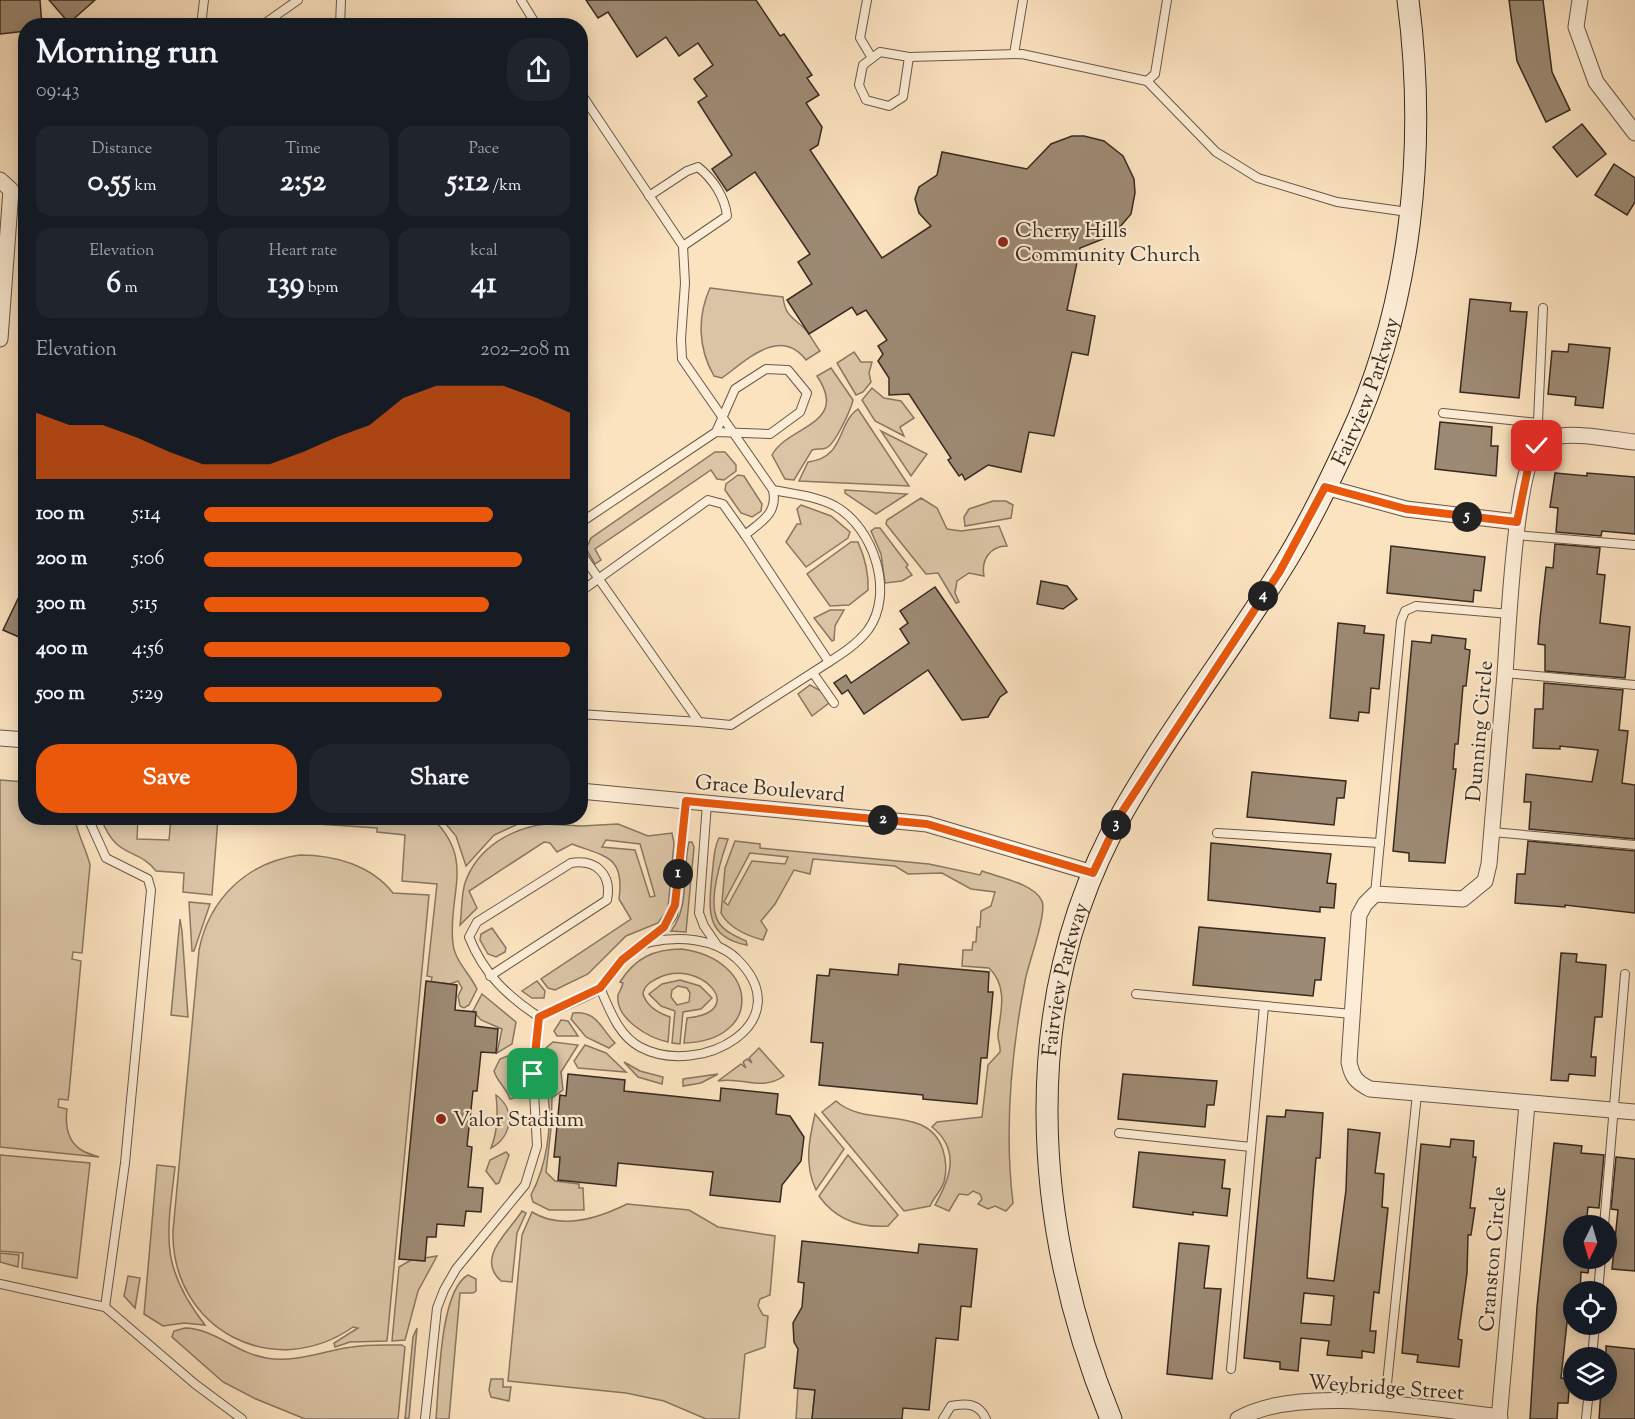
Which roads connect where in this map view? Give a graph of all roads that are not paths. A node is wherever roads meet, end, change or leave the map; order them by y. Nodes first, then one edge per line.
1 (204, 0) edge
2 (298, 0) edge
3 (341, 0) edge
4 (521, 0) edge
5 (867, 0) edge
6 (1023, 0) edge
7 (1167, 0) edge
8 (1408, 0) edge
9 (1580, 0) edge
10 (202, 18) edge
11 (272, 18) edge
12 (340, 18) edge
13 (532, 18) edge
14 (1014, 54) junction
15 (909, 57) junction
16 (872, 58) junction
17 (1147, 81) junction
18 (588, 104) edge
19 (1635, 133) edge
20 (0, 180) edge
21 (649, 196) junction
22 (1410, 212) junction
23 (683, 246) junction
24 (1543, 308) dead end
25 (0, 339) edge
26 (1443, 413) dead end
27 (723, 418) junction
28 (1538, 423) junction
29 (716, 432) junction
30 (734, 433) junction
31 (1635, 442) edge
32 (1537, 446) junction
33 (1325, 487) junction
34 (773, 490) junction
35 (588, 518) edge
36 (1517, 529) junction
37 (745, 535) junction
38 (1635, 545) edge
39 (588, 563) edge
40 (599, 579) junction
41 (588, 587) edge
42 (1510, 614) junction
43 (829, 662) junction
44 (813, 673) junction
45 (1505, 673) junction
46 (1635, 685) edge
47 (834, 703) dead end
48 (588, 715) edge
49 (699, 722) junction
50 (0, 738) edge
51 (18, 739) edge
52 (588, 792) edge
53 (686, 801) junction
54 (707, 803) junction
55 (91, 825) edge
56 (1492, 832) junction
57 (1217, 833) dead end
58 (1380, 843) junction
59 (1635, 845) edge
60 (1093, 873) junction
61 (1375, 894) junction
62 (647, 943) junction
63 (717, 945) junction
64 (1625, 974) dead end
65 (490, 976) junction
66 (600, 988) junction
67 (1136, 994) dead end
68 (1264, 1006) junction
69 (1352, 1014) junction
70 (539, 1017) junction
71 (1417, 1094) junction
72 (1527, 1104) junction
73 (1615, 1111) junction
74 (1635, 1112) edge
75 (1119, 1134) dead end
76 (1251, 1146) junction
77 (1605, 1215) edge
78 (0, 1284) edge
79 (105, 1306) junction
80 (1231, 1369) dead end
81 (1588, 1401) edge
82 (1385, 1405) junction
83 (1499, 1418) edge
84 (242, 1419) edge
85 (425, 1419) edge
86 (943, 1419) edge
87 (986, 1419) edge
88 (1111, 1419) edge
89 (1238, 1419) edge
90 (1586, 1419) edge

1 - 10 lane
2 - 11 lane
3 - 12 lane
4 - 13 lane
5 - 16 lane
6 - 14 lane
7 - 17 lane
8 - 22 main road, Fairview Parkway
9 - 19 street
14 - 15 lane
14 - 17 lane
15 - 16 lane
15 - 16 lane
17 - 22 lane
18 - 21 lane
20 - 25 street
21 - 23 lane
21 - 23 lane
22 - 33 main road, Fairview Parkway
23 - 27 lane
24 - 28 lane
26 - 28 lane
27 - 29 lane
27 - 30 lane
27 - 30 lane
28 - 32 lane
29 - 30 lane
29 - 35 lane
30 - 34 lane
31 - 32 street
32 - 36 street, Dunning Circle
33 - 36 street
33 - 60 main road, Fairview Parkway
34 - 37 lane
34 - 43 lane
36 - 38 lane
36 - 42 street, Dunning Circle
37 - 40 lane
37 - 43 lane
39 - 40 lane
40 - 41 lane
40 - 49 lane
42 - 45 street, Dunning Circle
42 - 58 lane
43 - 44 lane
44 - 47 lane
44 - 49 lane
45 - 46 lane
45 - 56 street, Dunning Circle
48 - 49 lane
50 - 51 street
52 - 53 street, Grace Boulevard
53 - 54 street, Grace Boulevard
53 - 62 lane
54 - 60 street, Grace Boulevard
54 - 63 lane
55 - 79 lane
56 - 59 lane
56 - 61 street, Dunning Circle
57 - 58 lane
58 - 61 lane
60 - 88 main road, Fairview Parkway
61 - 69 street
62 - 63 lane
62 - 66 lane
63 - 66 lane
64 - 73 lane
65 - 65 lane
65 - 70 lane
66 - 70 lane
67 - 68 lane
68 - 69 lane
68 - 76 lane
69 - 71 street
70 - 85 lane
71 - 72 street
71 - 82 lane
72 - 73 street
72 - 83 street, Cranston Circle
73 - 74 street
73 - 77 lane
75 - 76 lane
76 - 80 lane
78 - 79 lane
79 - 84 lane
81 - 90 lane
82 - 83 street, Weybridge Street
82 - 89 street, Weybridge Street
86 - 87 lane

